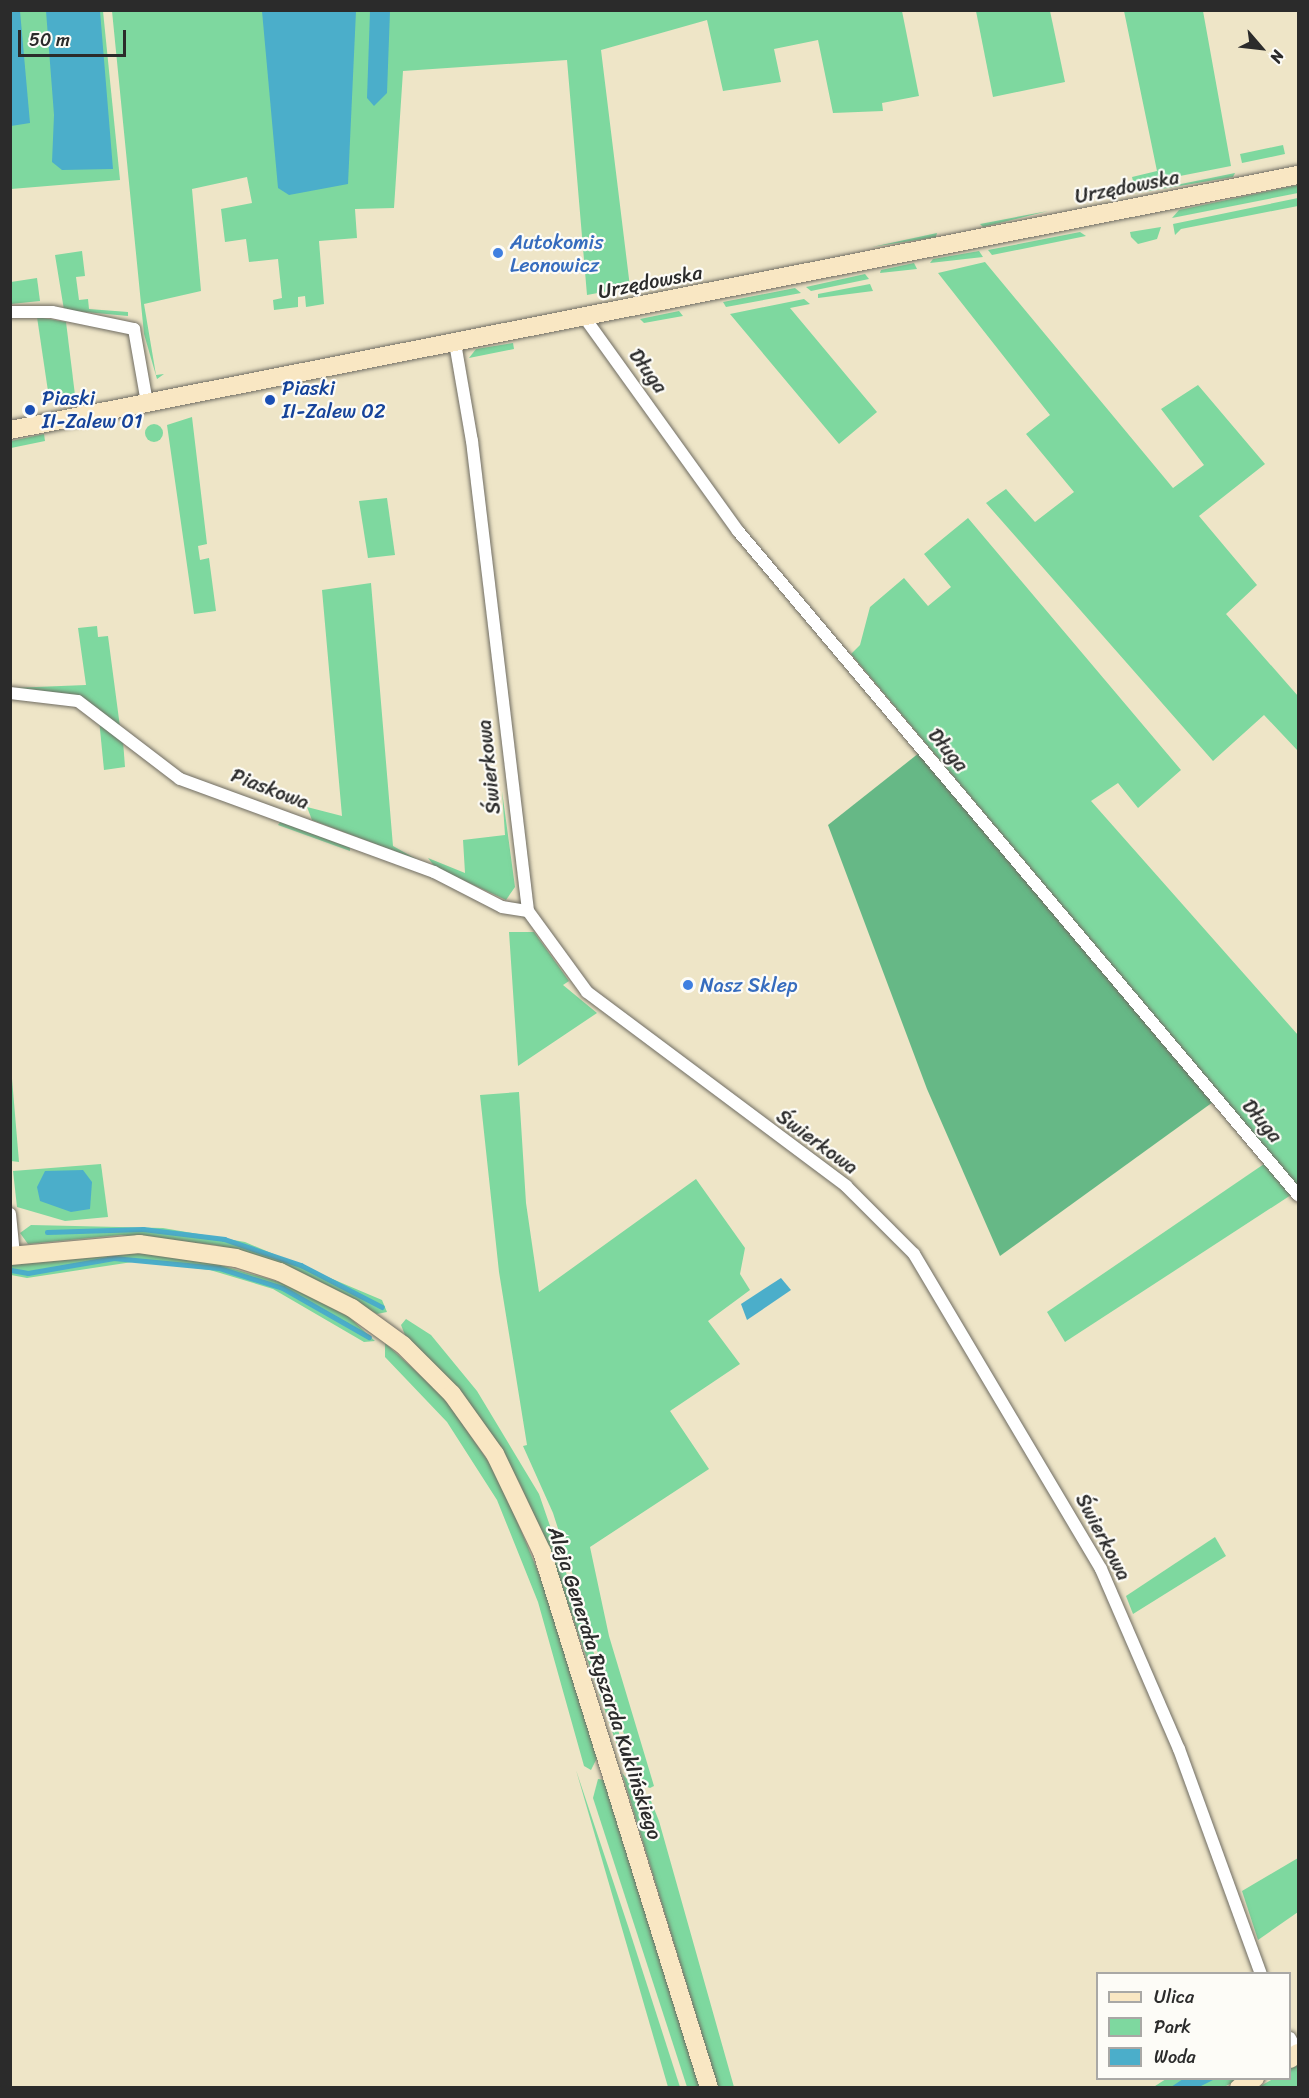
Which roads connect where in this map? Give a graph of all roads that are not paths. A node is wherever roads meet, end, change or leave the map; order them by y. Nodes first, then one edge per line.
1 (1299, 175) edge
2 (10, 312) edge
3 (585, 318) junction
4 (455, 343) junction
5 (147, 403) junction
6 (10, 430) edge
7 (10, 693) edge
8 (528, 911) junction
9 (1299, 1195) edge
10 (10, 1214) edge
11 (12, 1256) edge
12 (1260, 1972) edge
13 (1253, 2080) edge
14 (709, 2088) edge
15 (1239, 2088) edge

1 - 3 street, Urzędowska
2 - 5 street
3 - 4 street, Urzędowska
3 - 9 street, Długa
4 - 5 street, Urzędowska
4 - 8 street, Świerkowa
5 - 6 street, Urzędowska
7 - 8 street, Piaskowa
8 - 12 street, Świerkowa
10 - 11 street
11 - 14 street, Aleja Generała Ryszarda Kuklińskiego
13 - 15 street

